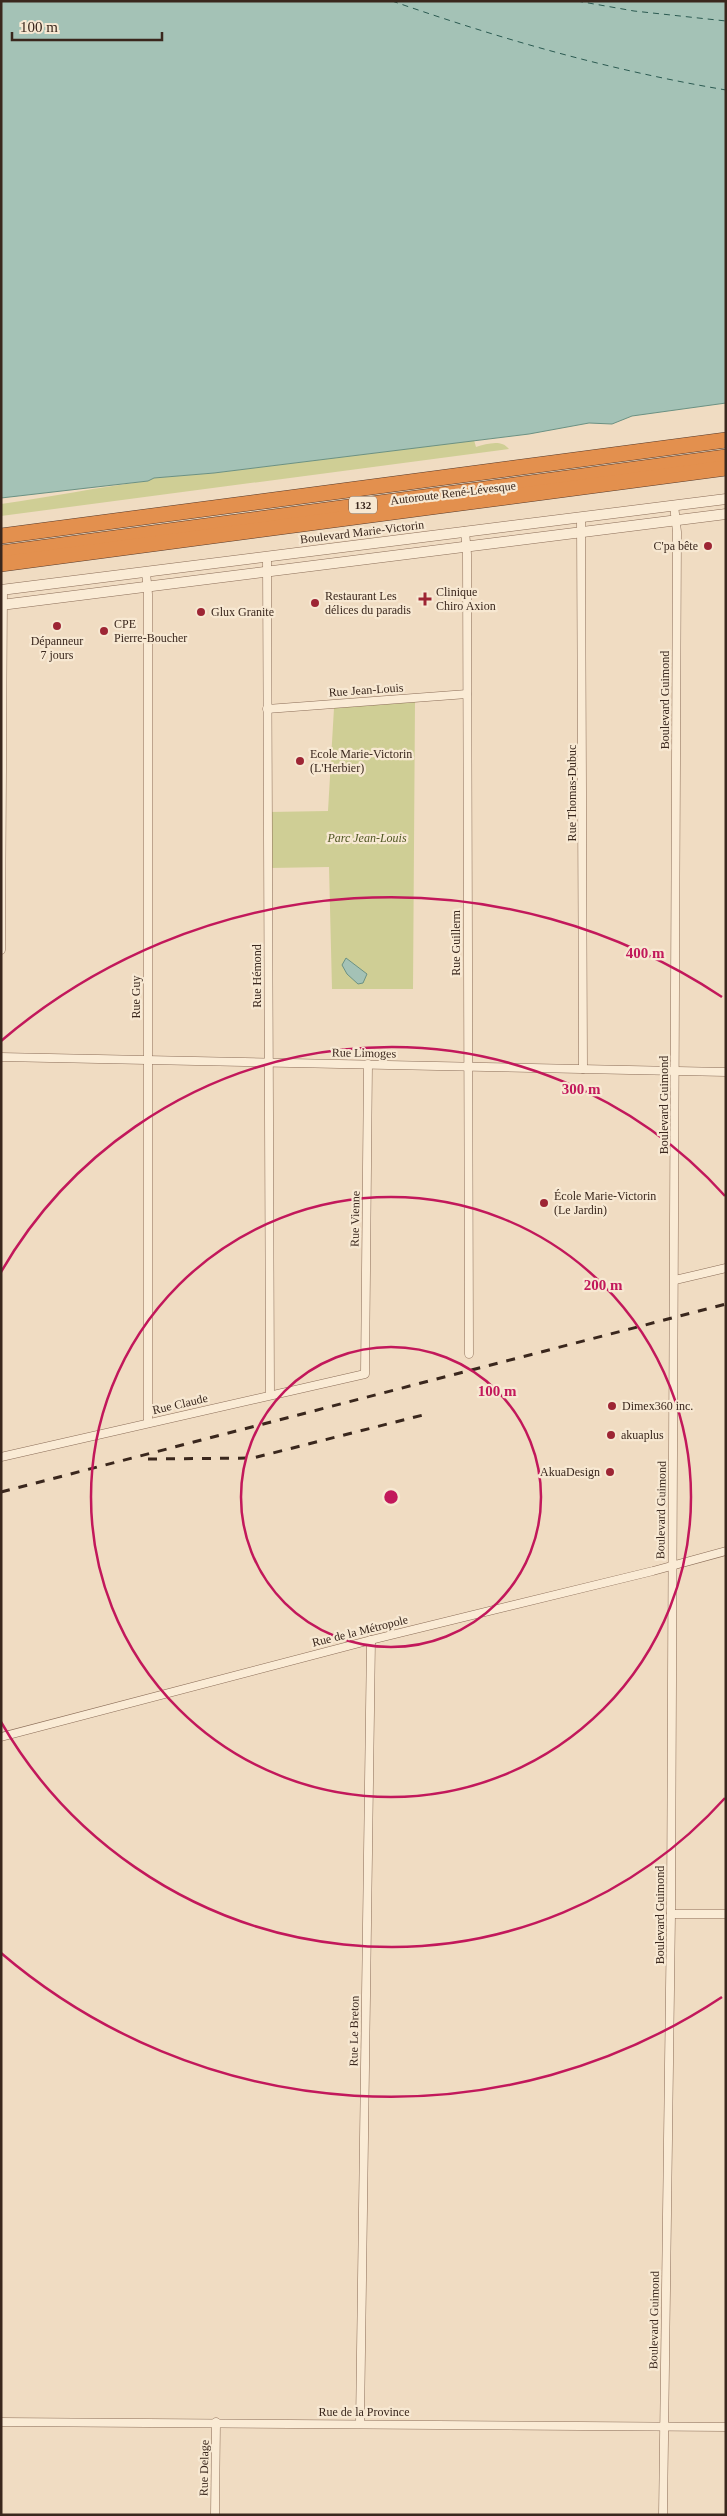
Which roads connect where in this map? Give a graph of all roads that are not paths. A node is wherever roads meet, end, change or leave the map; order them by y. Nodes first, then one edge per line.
1 (726, 440) edge
2 (726, 457) edge
3 (726, 468) edge
4 (726, 478) edge
5 (726, 499) edge
6 (674, 505) junction
7 (726, 514) edge
8 (581, 517) junction
9 (676, 520) junction
10 (465, 532) junction
11 (582, 532) junction
12 (1, 536) edge
13 (467, 546) junction
14 (1, 553) edge
15 (267, 557) junction
16 (1, 564) edge
17 (146, 572) junction
18 (268, 572) junction
19 (1, 574) edge
20 (148, 586) junction
21 (2, 590) edge
22 (3, 605) edge
23 (467, 694) junction
24 (266, 709) junction
25 (1, 950) edge
26 (1, 1057) edge
27 (146, 1060) junction
28 (268, 1062) junction
29 (368, 1064) junction
30 (468, 1066) junction
31 (583, 1069) junction
32 (675, 1071) junction
33 (726, 1072) edge
34 (726, 1268) edge
35 (675, 1280) junction
36 (469, 1354) dead end
37 (365, 1374) joint
38 (270, 1395) junction
39 (148, 1423) junction
40 (1, 1457) edge
41 (726, 1551) edge
42 (672, 1566) junction
43 (370, 1640) junction
44 (1, 1737) edge
45 (671, 1914) junction
46 (726, 1914) edge
47 (1, 2422) edge
48 (216, 2422) junction
49 (360, 2423) junction
50 (664, 2426) junction
51 (726, 2427) edge
52 (215, 2515) edge
53 (663, 2515) edge

1 - 12 highway, Autoroute René-Lévesque
2 - 14 highway, Autoroute René-Lévesque / 132
3 - 16 highway
4 - 19 highway
5 - 6 street, Boulevard Marie-Victorin
6 - 8 street, Boulevard Marie-Victorin
6 - 9 street, Boulevard Guimond
7 - 9 street
8 - 10 street, Boulevard Marie-Victorin
8 - 11 street, Rue Thomas-Dubuc
9 - 11 street
9 - 32 street, Boulevard Guimond
10 - 13 street, Rue Guillerm
10 - 15 street, Boulevard Marie-Victorin
11 - 13 street
11 - 31 street, Rue Thomas-Dubuc
13 - 18 street
13 - 23 street, Rue Guillerm
15 - 17 street, Boulevard Marie-Victorin
15 - 18 street, Rue Hémond
17 - 20 street, Rue Guy
17 - 21 street, Boulevard Marie-Victorin
18 - 20 street
18 - 24 street, Rue Hémond
20 - 22 street
20 - 27 street, Rue Guy
21 - 22 street
22 - 25 street
23 - 24 street, Rue Jean-Louis
23 - 30 street, Rue Guillerm
24 - 28 street, Rue Hémond
26 - 27 street, Rue Limoges
27 - 28 street, Rue Limoges
27 - 39 street, Rue Guy
28 - 29 street, Rue Limoges
28 - 38 street, Rue Hémond
29 - 30 street, Rue Limoges
29 - 37 street, Rue Vienne
30 - 31 street, Rue Limoges
30 - 36 street, Rue Guillerm
31 - 32 street, Rue Limoges
32 - 33 street, Rue Limoges
32 - 35 street, Boulevard Guimond
34 - 35 street
35 - 42 street, Boulevard Guimond
37 - 38 street, Rue Claude
38 - 39 street, Rue Claude
39 - 40 street, Rue Claude
41 - 42 street, Rue de la Métropole
42 - 43 street, Rue de la Métropole
42 - 45 street, Boulevard Guimond
43 - 44 street, Rue de la Métropole
43 - 49 street, Rue Le Breton
45 - 46 street
45 - 50 street, Boulevard Guimond
47 - 48 street, Rue de la Province
48 - 49 street, Rue de la Province
48 - 52 street, Rue Delage
49 - 50 street, Rue de la Province
50 - 51 street, Rue de la Province
50 - 53 street, Boulevard Guimond

